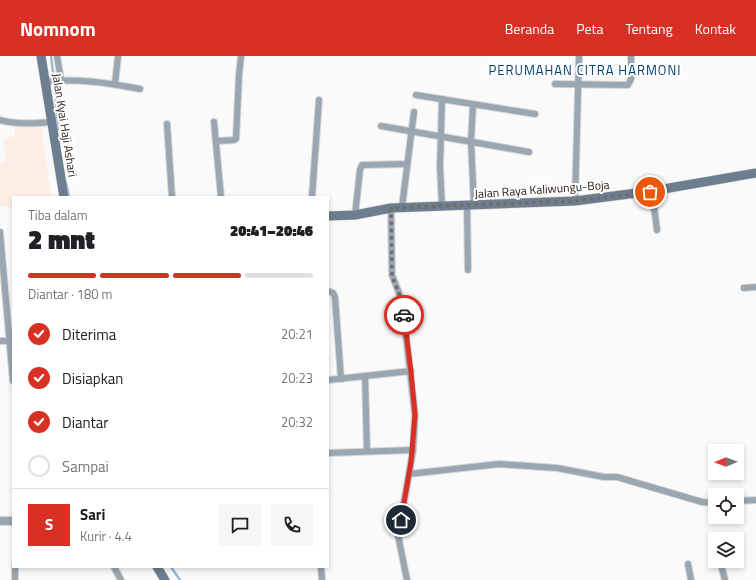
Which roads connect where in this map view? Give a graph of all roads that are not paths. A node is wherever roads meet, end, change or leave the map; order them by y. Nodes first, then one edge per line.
1 (42, 56) edge
2 (57, 56) edge
3 (118, 56) edge
4 (241, 56) edge
5 (579, 56) edge
6 (631, 56) edge
7 (60, 80) junction
8 (48, 81) junction
9 (115, 84) junction
10 (555, 84) dead end
11 (578, 84) junction
12 (140, 90) dead end
13 (416, 95) dead end
14 (442, 99) junction
15 (319, 100) dead end
16 (473, 105) junction
17 (414, 112) dead end
18 (535, 114) dead end
19 (0, 120) edge
20 (52, 122) junction
21 (214, 122) dead end
22 (167, 124) dead end
23 (381, 126) dead end
24 (412, 130) junction
25 (441, 135) junction
26 (217, 141) junction
27 (471, 141) junction
28 (528, 152) dead end
29 (407, 164) junction
30 (756, 173) edge
31 (652, 192) junction
32 (64, 196) edge
33 (172, 196) edge
34 (221, 196) edge
35 (312, 196) edge
36 (575, 201) junction
37 (470, 206) junction
38 (402, 207) junction
39 (442, 207) junction
40 (391, 208) junction
41 (355, 215) junction
42 (329, 216) edge
43 (657, 230) dead end
44 (0, 232) edge
45 (468, 270) dead end
46 (756, 287) edge
47 (744, 288) dead end
48 (329, 291) edge
49 (9, 341) junction
50 (0, 342) edge
51 (12, 371) edge
52 (411, 372) junction
53 (365, 376) junction
54 (341, 379) junction
55 (329, 380) edge
56 (413, 450) junction
57 (368, 451) junction
58 (329, 453) edge
59 (409, 474) junction
60 (756, 500) edge
61 (744, 501) edge
62 (708, 502) edge
63 (0, 521) edge
64 (12, 521) edge
65 (688, 564) dead end
66 (15, 568) edge
67 (115, 568) edge
68 (158, 568) edge
69 (321, 568) edge
70 (722, 568) edge
71 (15, 580) edge
72 (121, 580) edge
73 (165, 580) edge
74 (322, 580) edge
75 (407, 580) edge
76 (691, 580) edge
77 (725, 580) edge

1 - 8 main road, Jalan Kyai Haji Ashari
2 - 7 street
3 - 9 street
4 - 26 street
5 - 11 street
6 - 11 street
7 - 8 street
7 - 9 street
8 - 20 main road, Jalan Kyai Haji Ashari
9 - 12 street
10 - 11 street
11 - 36 street
13 - 14 street
14 - 16 street
14 - 25 street
15 - 35 street
16 - 18 street
16 - 27 street
17 - 24 street
19 - 20 street
20 - 32 main road, Jalan Kyai Haji Ashari
21 - 26 street
22 - 33 street
23 - 24 street
24 - 25 street
24 - 29 street
25 - 27 street
25 - 39 street
26 - 34 street
27 - 28 street
27 - 37 street
29 - 38 street
29 - 41 street
30 - 31 main road, Jalan Raya Kaliwungu-Boja
31 - 36 main road, Jalan Raya Kaliwungu-Boja
31 - 43 street
36 - 37 main road, Jalan Raya Kaliwungu-Boja
37 - 39 main road, Jalan Raya Kaliwungu-Boja
37 - 45 street
38 - 39 main road, Jalan Raya Kaliwungu-Boja
38 - 40 main road, Jalan Raya Kaliwungu-Boja
40 - 41 main road, Jalan Raya Kaliwungu-Boja
40 - 52 street
41 - 42 main road, Jalan Raya Kaliwungu-Boja
44 - 49 street
46 - 47 street
48 - 54 street
49 - 50 street
49 - 51 street
52 - 53 street
52 - 56 street
53 - 54 street
53 - 57 street
54 - 55 street
56 - 57 street
56 - 59 street
57 - 58 street
59 - 62 street
59 - 75 street
60 - 61 street
63 - 64 street
65 - 76 street
66 - 71 street
67 - 72 street
68 - 73 main road
69 - 74 street
70 - 77 street

